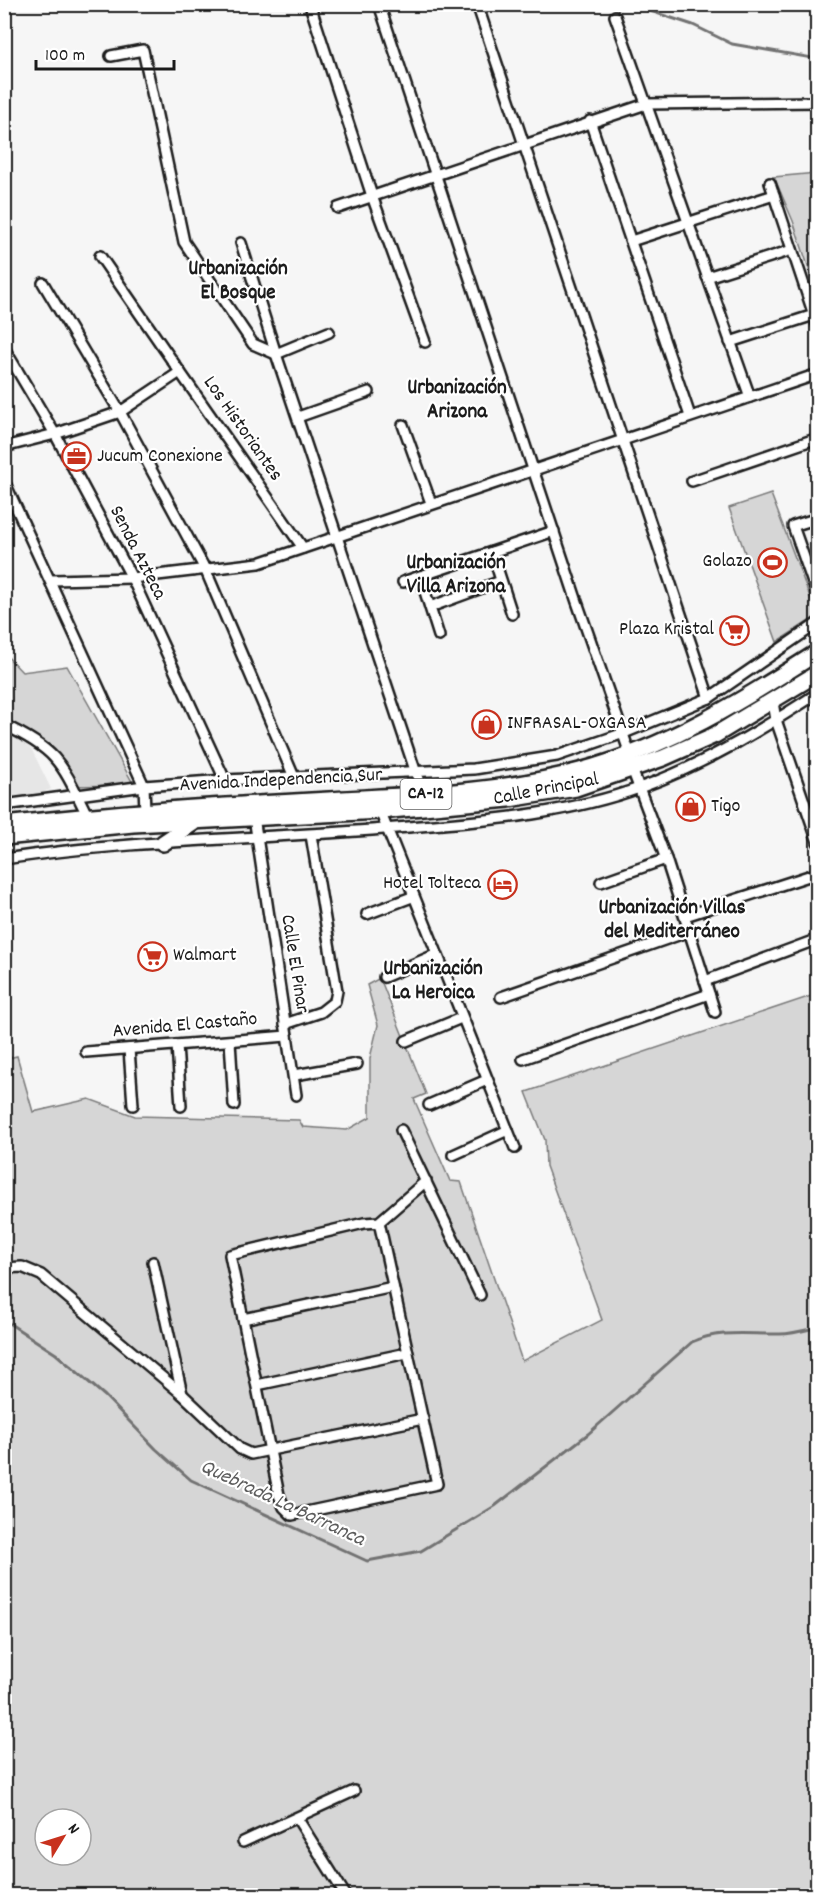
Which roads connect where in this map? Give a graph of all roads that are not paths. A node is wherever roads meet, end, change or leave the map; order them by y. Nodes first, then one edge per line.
1 (379, 4) edge
2 (477, 4) edge
3 (311, 8) dead end
4 (615, 16) dead end
5 (111, 56) dead end
6 (818, 102) edge
7 (646, 104) junction
8 (590, 122) junction
9 (524, 145) junction
10 (434, 175) junction
11 (770, 183) dead end
12 (774, 195) junction
13 (372, 196) junction
14 (338, 208) dead end
15 (688, 223) junction
16 (631, 241) junction
17 (241, 243) dead end
18 (792, 250) junction
19 (100, 256) dead end
20 (707, 277) junction
21 (43, 283) dead end
22 (814, 315) junction
23 (818, 327) edge
24 (329, 332) dead end
25 (425, 342) dead end
26 (730, 342) junction
27 (4, 348) edge
28 (276, 354) junction
29 (180, 372) junction
30 (818, 374) edge
31 (369, 392) dead end
32 (750, 397) junction
33 (120, 412) junction
34 (690, 416) junction
35 (298, 417) junction
36 (403, 425) dead end
37 (55, 434) junction
38 (818, 438) edge
39 (624, 440) junction
40 (4, 447) edge
41 (534, 468) junction
42 (4, 481) edge
43 (692, 482) dead end
44 (431, 503) junction
45 (818, 518) edge
46 (554, 531) junction
47 (338, 536) junction
48 (303, 548) junction
49 (492, 552) junction
50 (206, 571) junction
51 (420, 576) junction
52 (132, 578) junction
53 (52, 580) junction
54 (501, 581) junction
55 (403, 582) dead end
56 (818, 597) edge
57 (430, 607) junction
58 (512, 614) dead end
59 (818, 623) edge
60 (439, 636) dead end
61 (818, 652) edge
62 (818, 673) edge
63 (818, 693) edge
64 (709, 698) junction
65 (773, 702) junction
66 (776, 720) junction
67 (4, 725) edge
68 (624, 733) junction
69 (631, 761) junction
70 (416, 770) junction
71 (294, 777) junction
72 (225, 780) junction
73 (144, 786) junction
74 (640, 788) junction
75 (423, 794) junction
76 (78, 797) junction
77 (4, 805) edge
78 (145, 810) junction
79 (380, 812) junction
80 (87, 815) junction
81 (254, 817) junction
82 (201, 820) junction
83 (4, 825) edge
84 (387, 829) junction
85 (311, 836) junction
86 (4, 837) edge
87 (256, 839) junction
88 (818, 842) edge
89 (163, 843) junction
90 (4, 859) edge
91 (666, 859) junction
92 (818, 873) edge
93 (601, 882) dead end
94 (412, 897) junction
95 (367, 914) dead end
96 (685, 916) junction
97 (690, 931) junction
98 (818, 939) edge
99 (435, 955) junction
100 (384, 977) dead end
101 (705, 981) junction
102 (709, 994) junction
103 (501, 997) dead end
104 (715, 1012) dead end
105 (461, 1018) junction
106 (285, 1024) junction
107 (287, 1036) junction
108 (230, 1041) junction
109 (406, 1041) dead end
110 (177, 1045) junction
111 (129, 1049) junction
112 (86, 1052) dead end
113 (523, 1059) dead end
114 (357, 1064) dead end
115 (295, 1075) junction
116 (487, 1080) junction
117 (296, 1095) dead end
118 (132, 1105) dead end
119 (234, 1105) dead end
120 (429, 1105) dead end
121 (181, 1106) dead end
122 (401, 1130) dead end
123 (508, 1130) junction
124 (515, 1148) dead end
125 (453, 1155) dead end
126 (426, 1181) junction
127 (379, 1222) junction
128 (153, 1262) dead end
129 (4, 1268) edge
130 (393, 1287) junction
131 (480, 1295) dead end
132 (243, 1319) junction
133 (407, 1353) junction
134 (257, 1385) junction
135 (182, 1394) junction
136 (423, 1419) junction
137 (271, 1451) junction
138 (354, 1791) dead end
139 (297, 1818) junction
140 (243, 1842) dead end
141 (346, 1896) edge

1 - 10 street
2 - 9 street
3 - 13 street
4 - 7 street
5 - 28 street
6 - 7 street
7 - 8 street
7 - 15 street
8 - 9 street
8 - 16 street
9 - 10 street
9 - 39 street
10 - 13 street
10 - 41 street
11 - 12 street
12 - 15 street
12 - 18 street
13 - 14 street
13 - 25 street
15 - 16 street
15 - 20 street
16 - 34 street
17 - 28 street
18 - 20 street
18 - 22 street
19 - 29 street
20 - 26 street
21 - 33 street
22 - 23 street
22 - 26 street
24 - 28 street
26 - 32 street
27 - 37 street, Senda Azteca
28 - 35 street
29 - 33 street, Los Historiantes
29 - 48 street, Los Historiantes
30 - 32 street
31 - 35 street
32 - 34 street
33 - 37 street, Los Historiantes
33 - 50 street
34 - 39 street
35 - 47 street
36 - 44 street
37 - 40 street, Los Historiantes
37 - 52 street, Senda Azteca
38 - 43 street
39 - 41 street
39 - 64 street
41 - 44 street
41 - 46 street
42 - 53 street
44 - 47 street
45 - 56 street
46 - 49 street
46 - 68 street
47 - 48 street
47 - 70 street
48 - 50 street
49 - 51 street
49 - 54 street
50 - 52 street
50 - 71 street
51 - 55 street
51 - 57 street
52 - 53 street
52 - 72 street, Senda Azteca
53 - 73 street
54 - 57 street
54 - 58 street
57 - 60 street
59 - 64 street
61 - 69 highway, Avenida Independencia Sur / CA-12
62 - 65 highway, Avenida Independencia Sur / CA-12
63 - 66 street, Calle Principal
64 - 68 street
65 - 66 street
65 - 69 highway, Avenida Independencia Sur / CA-12
66 - 74 street, Calle Principal
66 - 88 street
67 - 76 street
68 - 69 street
68 - 70 street
69 - 74 street
69 - 75 highway, Avenida Independencia Sur / CA-12
69 - 79 highway, Avenida Independencia Sur / CA-12
70 - 71 street
70 - 75 street
71 - 72 street
72 - 73 street
73 - 76 street
73 - 78 street
74 - 84 street, Calle Principal
74 - 91 street
75 - 78 highway, Avenida Independencia Sur / CA-12
76 - 77 street
76 - 80 street
78 - 80 highway, Avenida Independencia Sur / CA-12
79 - 81 highway, Avenida Independencia Sur / CA-12
79 - 84 street
80 - 83 highway, Avenida Independencia Sur / CA-12
81 - 82 highway, Avenida Independencia Sur / CA-12
81 - 87 street, Calle El Pinar
82 - 86 highway, Avenida Independencia Sur / CA-12
82 - 89 highway
84 - 85 street, Calle Principal
84 - 94 street
85 - 87 street, Calle Principal
85 - 106 street
87 - 89 street, Calle Principal
87 - 106 street, Calle El Pinar
89 - 90 street, Calle Principal
91 - 93 street
91 - 96 street
92 - 96 street
94 - 95 street
94 - 99 street
96 - 97 street
97 - 101 street
97 - 103 street
98 - 101 street
99 - 100 street
99 - 105 street
101 - 102 street
102 - 104 street
102 - 113 street
105 - 109 street
105 - 116 street
106 - 107 street, Calle El Pinar
107 - 108 street, Avenida El Castaño
107 - 115 street, Calle El Pinar
108 - 110 street, Avenida El Castaño
108 - 119 street
110 - 111 street, Avenida El Castaño
110 - 121 street
111 - 112 street, Avenida El Castaño
111 - 118 street
114 - 115 street
115 - 117 street, Calle El Pinar
116 - 120 street
116 - 123 street
122 - 126 street
123 - 124 street
123 - 125 street
126 - 127 street
126 - 131 street
127 - 130 street
127 - 132 street
128 - 135 street
129 - 135 street
130 - 132 street
130 - 133 street
132 - 134 street
133 - 134 street
133 - 136 street
134 - 137 street
135 - 137 street
136 - 137 street
136 - 137 street
138 - 139 street
139 - 140 street
139 - 141 street

